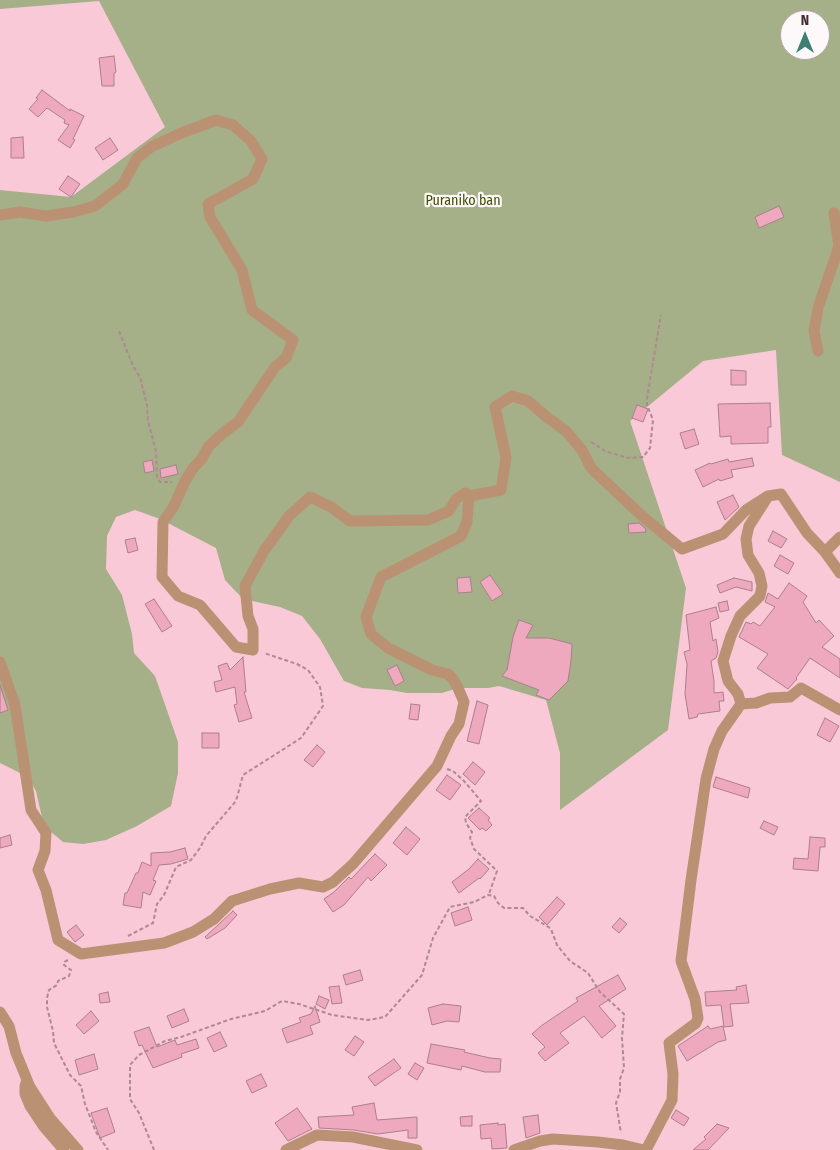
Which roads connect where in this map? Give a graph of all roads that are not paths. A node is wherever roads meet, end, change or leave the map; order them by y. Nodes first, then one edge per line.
1 (834, 213) dead end
2 (0, 215) edge
3 (839, 246) edge
4 (818, 351) dead end
5 (469, 496) junction
6 (768, 496) junction
7 (840, 537) edge
8 (825, 552) junction
9 (840, 573) edge
10 (0, 662) edge
11 (741, 704) junction
12 (840, 710) edge
13 (0, 1012) edge
14 (27, 1080) junction
15 (64, 1150) edge
16 (78, 1150) edge
17 (286, 1150) edge
18 (417, 1150) edge
19 (514, 1150) edge
20 (645, 1150) edge

1 - 3 street
2 - 5 street
3 - 4 street
5 - 6 street
5 - 10 street
6 - 8 street
6 - 11 street
7 - 8 street
8 - 9 street
11 - 12 street
11 - 20 street
13 - 14 street
14 - 15 street
14 - 16 street
17 - 18 street
19 - 20 street

